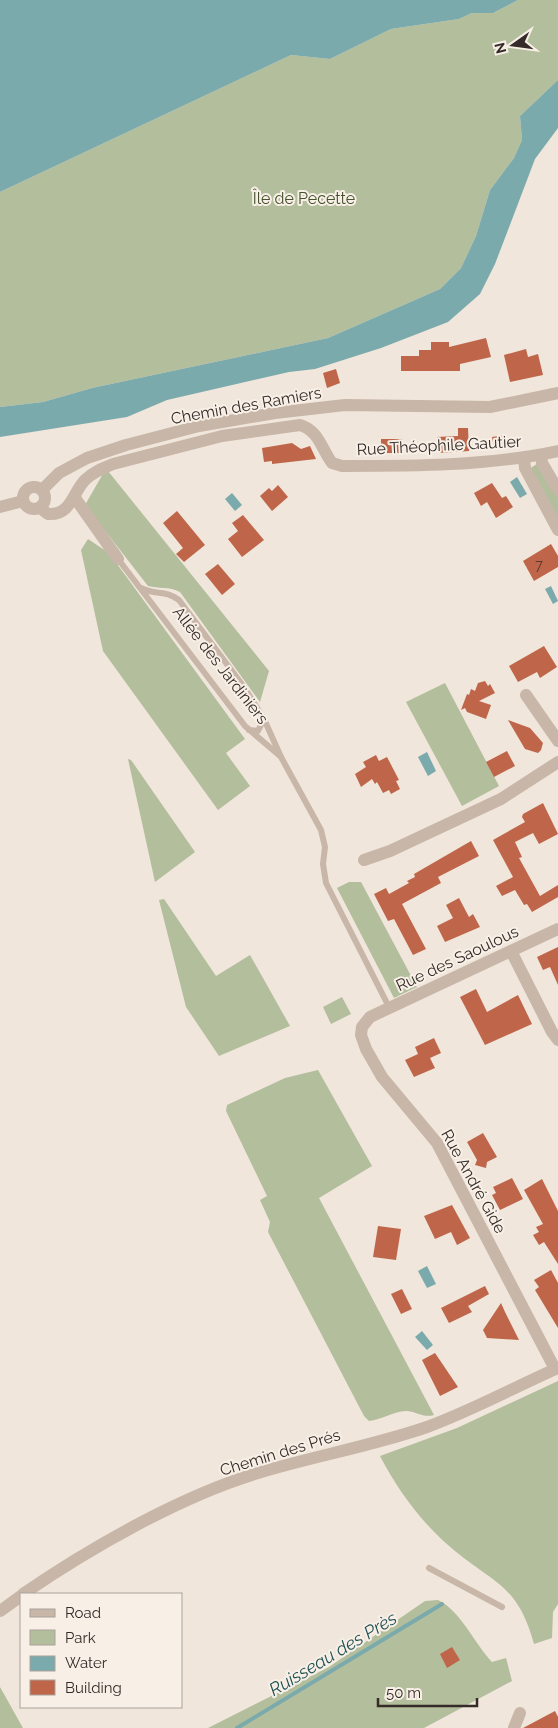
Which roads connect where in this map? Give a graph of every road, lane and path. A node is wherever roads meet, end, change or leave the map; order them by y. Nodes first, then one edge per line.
1 (558, 394) edge
2 (558, 451) edge
3 (540, 455) junction
4 (524, 458) junction
5 (42, 490) junction
6 (558, 490) edge
7 (74, 498) junction
8 (23, 501) junction
9 (0, 507) edge
10 (40, 508) junction
11 (558, 530) edge
12 (118, 559) joint
13 (141, 588) junction
14 (526, 694) dead end
15 (264, 719) junction
16 (248, 730) junction
17 (558, 741) edge
18 (281, 757) junction
19 (558, 762) edge
20 (364, 860) dead end
21 (558, 929) edge
22 (511, 951) junction
23 (389, 1007) junction
24 (370, 1017) joint
25 (558, 1040) edge
26 (557, 1368) edge
27 (429, 1568) dead end
28 (25, 1593) edge
29 (20, 1596) edge
30 (502, 1607) dead end
31 (0, 1610) edge
32 (520, 1713) dead end
33 (514, 1728) edge

1 - 5 street, Chemin des Ramiers
2 - 3 street, Rue Théophile Gautier
3 - 4 street, Rue Théophile Gautier
3 - 6 street
4 - 7 street, Rue Théophile Gautier
4 - 11 street
5 - 8 street
5 - 10 street
7 - 10 street, Rue Théophile Gautier
7 - 12 street, Allée des Jardiniers
8 - 9 street
8 - 10 street
12 - 13 lane, Allée des Jardiniers
13 - 15 lane, Allée des Jardiniers
13 - 16 lane, Allée des Jardiniers
14 - 17 street
15 - 16 lane
15 - 18 lane, Allée des Jardiniers
16 - 18 lane, Allée des Jardiniers
18 - 23 lane, Allée des Jardiniers
19 - 20 street
21 - 22 street, Rue des Saoulous
22 - 23 street, Rue des Saoulous
22 - 25 street
23 - 24 street, Rue des Saoulous
24 - 26 street, Rue André Gide
26 - 28 street, Chemin des Prés
27 - 30 lane
29 - 31 street, Chemin des Prés
32 - 33 street

